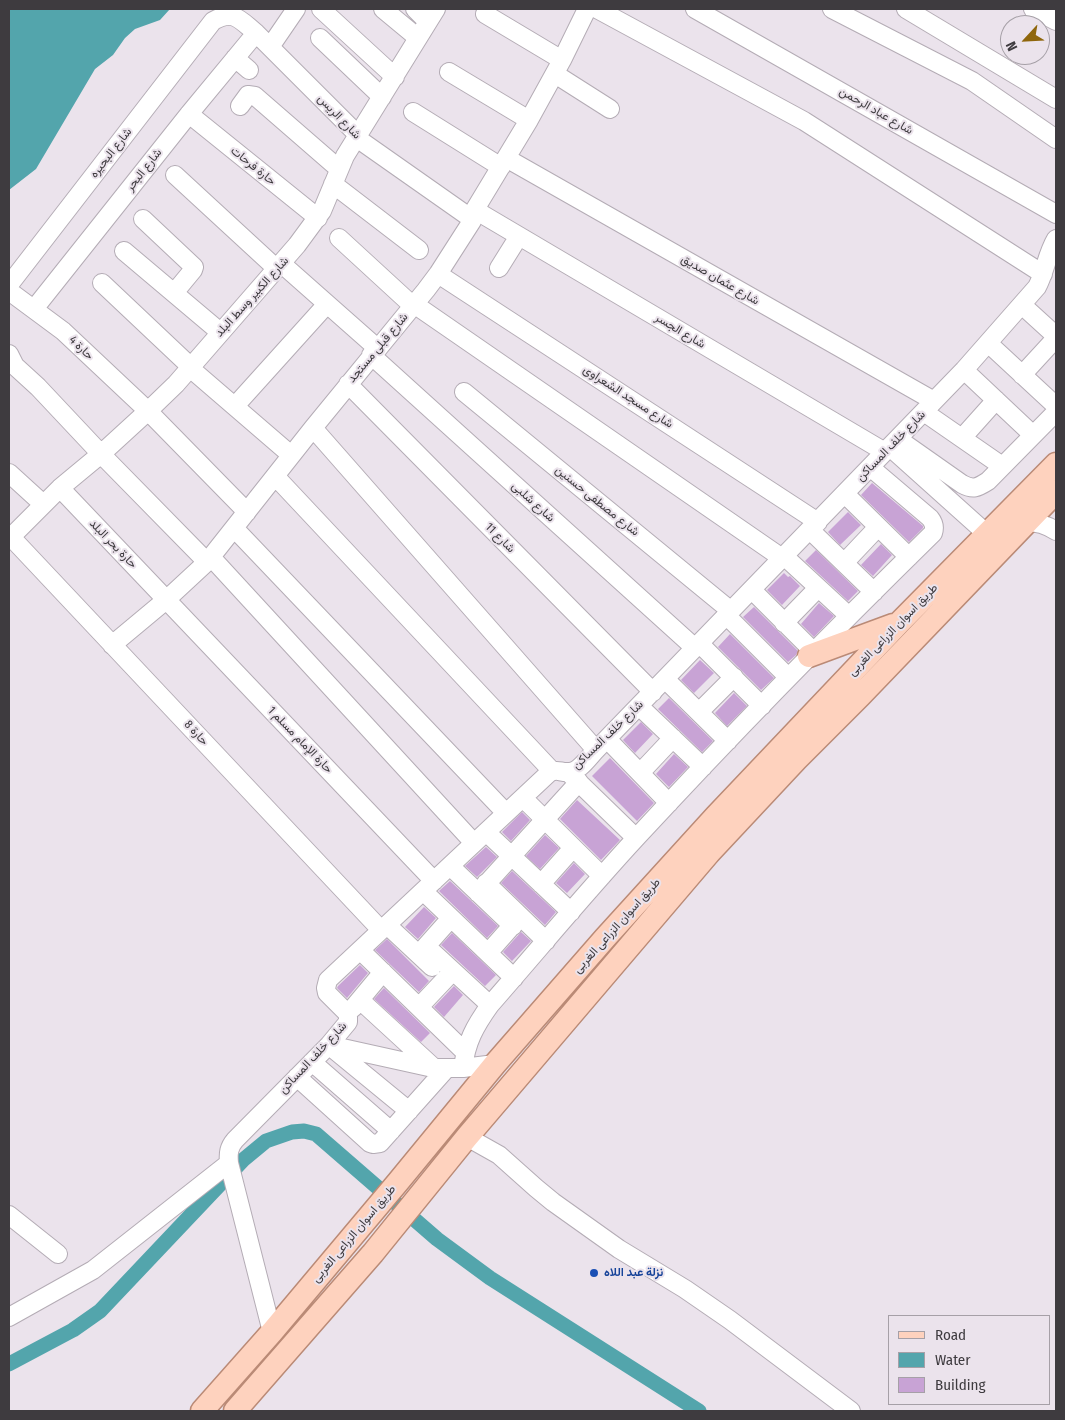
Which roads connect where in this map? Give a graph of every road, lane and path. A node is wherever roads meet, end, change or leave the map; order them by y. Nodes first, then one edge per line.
1 (296, 9) edge
2 (322, 9) edge
3 (383, 9) edge
4 (415, 9) edge
5 (588, 9) edge
6 (695, 9) edge
7 (832, 9) edge
8 (906, 9) edge
9 (1033, 9) edge
10 (485, 14) dead end
11 (432, 15) edge
12 (213, 21) joint
13 (1056, 21) edge
14 (256, 33) junction
15 (320, 38) dead end
16 (418, 38) junction
17 (270, 47) junction
18 (236, 58) junction
19 (559, 67) junction
20 (249, 70) dead end
21 (448, 72) dead end
22 (394, 77) junction
23 (382, 97) junction
24 (1056, 99) edge
25 (240, 106) dead end
26 (610, 109) dead end
27 (413, 112) dead end
28 (189, 114) junction
29 (529, 120) junction
30 (358, 136) junction
31 (1056, 139) edge
32 (503, 163) junction
33 (174, 175) dead end
34 (336, 176) junction
35 (473, 214) junction
36 (1056, 214) edge
37 (318, 218) junction
38 (143, 219) dead end
39 (519, 236) junction
40 (339, 238) dead end
41 (1056, 240) edge
42 (124, 250) dead end
43 (419, 250) dead end
44 (279, 267) junction
45 (499, 268) dead end
46 (438, 274) junction
47 (1048, 275) edge
48 (102, 283) dead end
49 (9, 285) edge
50 (9, 291) edge
51 (174, 293) junction
52 (327, 304) junction
53 (1022, 304) junction
54 (413, 305) junction
55 (34, 309) junction
56 (220, 332) junction
57 (1056, 337) edge
58 (988, 343) junction
59 (374, 351) junction
60 (9, 354) edge
61 (190, 367) junction
62 (964, 370) junction
63 (1022, 375) junction
64 (348, 384) junction
65 (464, 392) dead end
66 (996, 400) junction
67 (235, 406) junction
68 (1056, 406) edge
69 (929, 407) junction
70 (148, 411) junction
71 (1056, 412) edge
72 (313, 428) junction
73 (1033, 435) junction
74 (962, 438) junction
75 (891, 446) junction
76 (101, 454) junction
77 (291, 455) junction
78 (1056, 464) edge
79 (1002, 466) junction
80 (870, 468) junction
81 (9, 473) edge
82 (275, 476) junction
83 (60, 488) junction
84 (1056, 492) edge
85 (845, 494) junction
86 (43, 504) junction
87 (247, 512) junction
88 (1026, 522) junction
89 (814, 526) junction
90 (878, 527) junction
91 (234, 528) junction
92 (1056, 532) edge
93 (987, 534) junction
94 (10, 538) edge
95 (783, 557) junction
96 (909, 557) junction
97 (209, 560) junction
98 (844, 563) junction
99 (963, 574) junction
100 (818, 588) junction
101 (752, 590) junction
102 (874, 592) junction
103 (166, 600) junction
104 (728, 613) junction
105 (849, 616) junction
106 (784, 623) junction
107 (899, 623) junction
108 (112, 645) junction
109 (697, 646) junction
110 (811, 654) junction
111 (788, 677) junction
112 (734, 678) junction
113 (665, 679) junction
114 (653, 692) junction
115 (639, 706) junction
116 (762, 706) junction
117 (699, 712) junction
118 (673, 738) junction
119 (728, 741) junction
120 (602, 744) junction
121 (703, 767) junction
122 (640, 773) junction
123 (567, 775) junction
124 (522, 798) junction
125 (669, 803) junction
126 (506, 813) junction
127 (544, 820) junction
128 (480, 837) junction
129 (636, 838) junction
130 (573, 848) junction
131 (511, 856) junction
132 (450, 866) junction
133 (602, 876) junction
134 (541, 884) junction
135 (429, 886) junction
136 (482, 888) junction
137 (571, 912) junction
138 (451, 918) junction
139 (517, 921) junction
140 (384, 927) junction
141 (546, 941) junction
142 (360, 950) junction
143 (422, 950) junction
144 (488, 953) junction
145 (384, 972) junction
146 (449, 975) junction
147 (514, 978) junction
148 (360, 1000) junction
149 (490, 1005) junction
150 (419, 1007) junction
151 (348, 1014) junction
152 (329, 1045) junction
153 (312, 1062) junction
154 (452, 1064) junction
155 (495, 1064) junction
156 (297, 1077) junction
157 (409, 1111) junction
158 (391, 1131) junction
159 (467, 1136) junction
160 (230, 1165) junction
161 (9, 1215) edge
162 (58, 1254) dead end
163 (10, 1315) edge
164 (272, 1332) junction
165 (202, 1411) edge
166 (235, 1411) edge
167 (851, 1411) edge

1 - 17 street
2 - 22 street
3 - 16 street
4 - 11 street
5 - 19 street, شارع قبلى مستجد
5 - 47 street
6 - 36 street, شارع عباد الرحمن
7 - 31 street
8 - 24 street
9 - 13 street
10 - 19 street
11 - 16 street, شارع الكبير وسط البلد
12 - 14 street, شارع الريس
12 - 49 street, شارع البحيره
14 - 17 street, شارع الريس
14 - 18 street, شارع البحر
15 - 23 street
16 - 22 street, شارع الكبير وسط البلد
17 - 30 street, شارع الريس
18 - 20 street
18 - 28 street, شارع البحر
19 - 26 street
19 - 29 street, شارع قبلى مستجد
21 - 29 street
22 - 23 street, شارع الكبير وسط البلد
23 - 30 street, شارع الكبير وسط البلد
25 - 34 street
27 - 32 street, شارع عثمان صديق
28 - 37 street, حارة فرحات
28 - 55 street, شارع البحر
29 - 32 street, شارع قبلى مستجد
30 - 34 street, شارع الكبير وسط البلد
30 - 35 street, شارع الريس
32 - 35 street, شارع قبلى مستجد
32 - 69 street, شارع عثمان صديق
33 - 44 street, شارع شلبى
34 - 37 street, شارع الكبير وسط البلد
34 - 43 street
35 - 39 street, شارع الجسر
35 - 46 street, شارع قبلى مستجد
37 - 44 street, شارع الكبير وسط البلد
38 - 51 street
39 - 45 street
39 - 75 street, شارع الجسر
40 - 54 street
41 - 47 street, شارع خلف المساكن
42 - 51 street
44 - 52 street, شارع شلبى
44 - 56 street, شارع الكبير وسط البلد
46 - 54 street, شارع قبلى مستجد
46 - 89 street, شارع مسجد الشعراوى
47 - 53 street, شارع خلف المساكن
48 - 61 street
50 - 55 street, حارة 4
51 - 56 street
52 - 59 street, شارع شلبى
52 - 67 street
53 - 57 street
53 - 58 street, شارع خلف المساكن
54 - 59 street, شارع قبلى مستجد
54 - 95 street
55 - 70 street, حارة 4
56 - 61 street, شارع الكبير وسط البلد
57 - 63 street
58 - 62 street, شارع خلف المساكن
58 - 63 street
59 - 64 street, شارع قبلى مستجد
59 - 109 street, شارع شلبى
60 - 76 street
61 - 67 street
61 - 70 street, شارع الكبير وسط البلد
62 - 66 street
62 - 69 street, شارع خلف المساكن
63 - 68 street
64 - 72 street, شارع قبلى مستجد
64 - 114 street, شارع 11
65 - 104 street, شارع مصطفى حسنين
66 - 73 street
66 - 74 street
67 - 77 street
69 - 74 street, شارع عثمان صديق
69 - 75 street, شارع خلف المساكن
70 - 76 street, شارع الكبير وسط البلد
70 - 87 street
71 - 73 street
72 - 77 street, شارع قبلى مستجد
72 - 120 street
73 - 79 street
74 - 79 street, شارع عثمان صديق
75 - 79 street
75 - 80 street, شارع خلف المساكن
75 - 93 street
76 - 83 street, شارع الكبير وسط البلد
76 - 97 street
77 - 82 street, شارع قبلى مستجد
78 - 93 main road, طريق اسوان الزراعى الغربى
80 - 85 street, شارع خلف المساكن
80 - 96 street
81 - 86 street
82 - 87 street, شارع قبلى مستجد
82 - 123 street
83 - 86 street, شارع الكبير وسط البلد
83 - 103 street, حارة بحر البلد
84 - 88 main road, طريق اسوان الزراعى الغربى
85 - 89 street, شارع خلف المساكن
85 - 90 street
86 - 94 street, شارع الكبير وسط البلد
87 - 91 street, شارع قبلى مستجد
88 - 92 street
88 - 99 main road, طريق اسوان الزراعى الغربى
89 - 95 street, شارع خلف المساكن
89 - 98 street, شارع مسجد الشعراوى
90 - 96 street
90 - 98 street
91 - 97 street, شارع قبلى مستجد
91 - 126 street
93 - 99 main road, طريق اسوان الزراعى الغربى
94 - 108 street, حارة 8
95 - 100 street
95 - 101 street, شارع خلف المساكن
96 - 102 street
97 - 103 street, شارع قبلى مستجد
97 - 128 street
98 - 102 street, شارع مسجد الشعراوى
99 - 107 main road, طريق اسوان الزراعى الغربى
99 - 159 main road, طريق اسوان الزراعى الغربى
100 - 105 street
100 - 106 street
101 - 104 street, شارع خلف المساكن
101 - 106 street
102 - 105 street
103 - 108 street, شارع قبلى مستجد
103 - 135 street, حارة الإمام مسلم 1
104 - 109 street, شارع خلف المساكن
104 - 111 street, شارع مصطفى حسنين
105 - 110 street
106 - 110 street
107 - 110 main road
107 - 155 main road, طريق اسوان الزراعى الغربى
108 - 140 street, حارة 8
109 - 112 street, شارع شلبى
109 - 113 street, شارع خلف المساكن
110 - 111 street
111 - 116 street
112 - 116 street, شارع شلبى
112 - 117 street
113 - 114 street, شارع خلف المساكن
113 - 117 street
114 - 115 street, شارع خلف المساكن
115 - 118 street
115 - 120 street, شارع خلف المساكن
116 - 119 street
117 - 119 street
118 - 121 street
118 - 122 street
119 - 121 street
120 - 122 street
120 - 123 street, شارع خلف المساكن
121 - 125 street
122 - 125 street
123 - 124 street, شارع خلف المساكن
123 - 127 street
123 - 129 street
124 - 126 street, شارع خلف المساكن
124 - 127 street
125 - 129 street
126 - 128 street, شارع خلف المساكن
127 - 130 street
127 - 131 street
128 - 131 street
128 - 132 street, شارع خلف المساكن
129 - 133 street
130 - 133 street
130 - 134 street
131 - 134 street
131 - 136 street
132 - 135 street, شارع خلف المساكن
132 - 136 street
133 - 137 street
134 - 137 street
135 - 138 street, حارة الإمام مسلم 1
135 - 140 street, شارع خلف المساكن
136 - 139 street
137 - 141 street
138 - 143 street
138 - 144 street, حارة الإمام مسلم 1
139 - 141 street
139 - 144 street
140 - 142 street, شارع خلف المساكن
140 - 143 street, حارة 8
141 - 147 street
142 - 145 street
142 - 151 street, شارع خلف المساكن
143 - 146 street, حارة 8
144 - 147 street, حارة الإمام مسلم 1
145 - 148 street
145 - 150 street
146 - 149 street, حارة 8
146 - 150 street
147 - 149 street
148 - 151 street
148 - 154 street
149 - 154 street
150 - 154 street
151 - 152 street, شارع خلف المساكن
152 - 153 street, شارع خلف المساكن
152 - 154 street
152 - 157 street
153 - 156 street, شارع خلف المساكن
153 - 158 street
154 - 155 street
154 - 157 street
155 - 164 main road, طريق اسوان الزراعى الغربى
156 - 158 street
156 - 160 street, شارع خلف المساكن
157 - 158 street
159 - 166 main road, طريق اسوان الزراعى الغربى
159 - 167 street
160 - 163 street
160 - 164 street, شارع خلف المساكن
161 - 162 street
164 - 165 main road, طريق اسوان الزراعى الغربى

